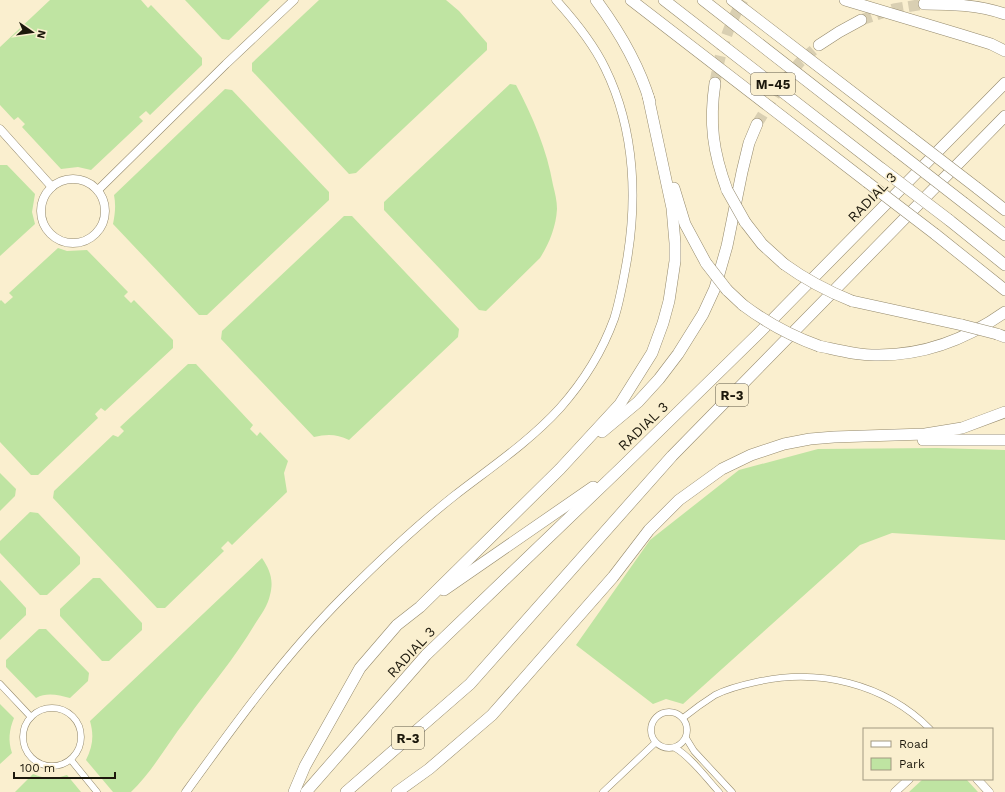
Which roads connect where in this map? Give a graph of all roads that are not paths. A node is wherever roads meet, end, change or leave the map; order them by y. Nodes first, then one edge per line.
1 (294, 0) edge
2 (556, 0) edge
3 (596, 0) edge
4 (631, 0) edge
5 (664, 0) edge
6 (703, 0) edge
7 (732, 0) edge
8 (845, 0) edge
9 (924, 4) dead end
10 (1005, 14) edge
11 (861, 20) tunnel mouth
12 (819, 45) tunnel mouth
13 (1005, 51) edge
14 (714, 83) tunnel mouth
15 (1005, 83) edge
16 (648, 96) junction
17 (1005, 116) edge
18 (757, 124) tunnel mouth
19 (0, 129) edge
20 (52, 187) junction
21 (98, 190) junction
22 (1005, 210) edge
23 (1005, 235) edge
24 (1005, 265) edge
25 (1005, 290) edge
26 (1005, 312) edge
27 (1001, 336) edge
28 (1005, 412) edge
29 (834, 436) junction
30 (1005, 440) edge
31 (622, 468) junction
32 (560, 469) junction
33 (420, 607) junction
34 (0, 684) edge
35 (31, 716) junction
36 (683, 718) junction
37 (929, 728) edge
38 (686, 738) junction
39 (656, 743) junction
40 (675, 748) junction
41 (71, 760) junction
42 (908, 780) edge
43 (978, 780) edge
44 (97, 792) edge
45 (186, 792) edge
46 (294, 792) edge
47 (306, 792) edge
48 (346, 792) edge
49 (397, 792) edge
50 (603, 792) edge
51 (719, 792) edge
52 (732, 792) edge
53 (895, 792) edge
54 (989, 792) edge

1 - 21 street
2 - 45 street
3 - 16 highway
4 - 25 highway, bridge
5 - 24 highway, M-45, bridge
6 - 23 highway, M-45, bridge
7 - 22 highway, bridge
8 - 13 highway
9 - 10 highway
11 - 12 highway
14 - 27 highway, bridge
15 - 31 highway, RADIAL 3 / R-3
16 - 26 highway, bridge
16 - 32 highway
17 - 48 highway, R-3
18 - 32 highway
19 - 20 street
20 - 21 street
20 - 21 street
28 - 29 highway
29 - 30 highway
29 - 49 highway
31 - 33 highway
31 - 47 highway, RADIAL 3 / R-3
32 - 33 highway
33 - 46 highway
34 - 35 street
35 - 41 street
35 - 41 street
36 - 37 street
36 - 38 street
36 - 39 street
38 - 40 street
38 - 52 street
39 - 40 street
39 - 50 street
40 - 51 street
41 - 44 street
42 - 53 street
43 - 54 street

